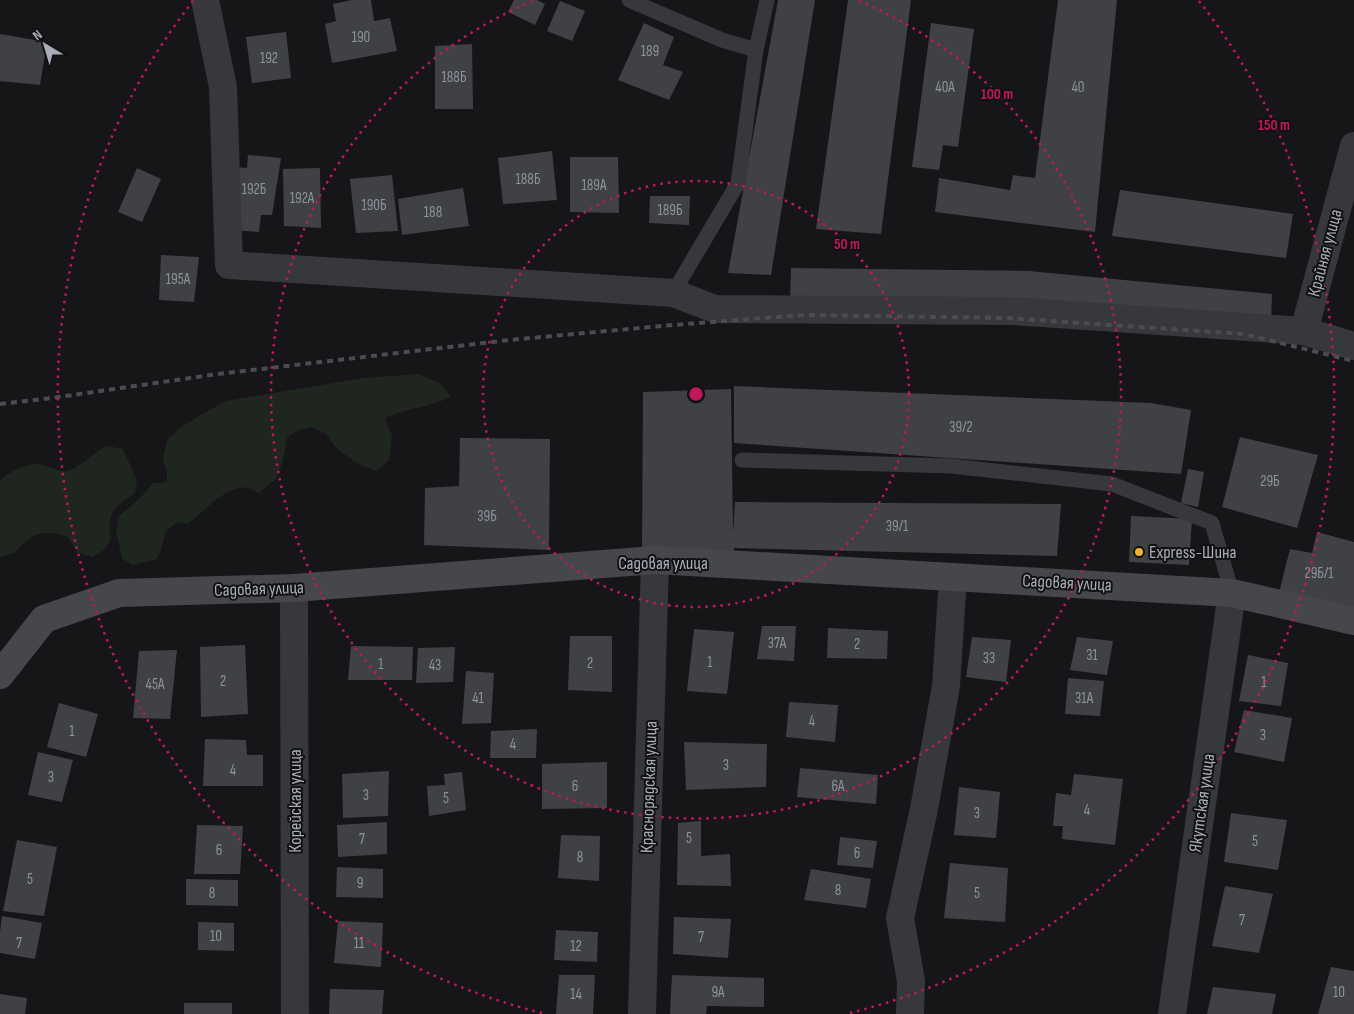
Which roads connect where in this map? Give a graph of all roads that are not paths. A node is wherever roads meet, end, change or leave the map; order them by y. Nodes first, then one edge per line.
1 (205, 0) edge
2 (629, 0) edge
3 (767, 0) edge
4 (756, 50) junction
5 (1354, 146) edge
6 (673, 293) junction
7 (1304, 331) junction
8 (1354, 346) edge
9 (742, 460) dead end
10 (655, 560) junction
11 (953, 577) junction
12 (294, 588) junction
13 (1232, 593) junction
14 (1354, 621) edge
15 (0, 675) edge
16 (295, 1014) edge
17 (642, 1014) edge
18 (910, 1014) edge
19 (1172, 1014) edge

1 - 6 street
2 - 4 lane
3 - 4 lane
4 - 6 lane
5 - 7 street, Крайняя улица
6 - 7 street
7 - 8 street
9 - 13 lane
10 - 11 street, Садовая улица
10 - 12 street, Садовая улица
10 - 17 street, Краснорядская улица
11 - 13 street, Садовая улица
11 - 18 street
12 - 15 street, Садовая улица
12 - 16 street, Корейская улица
13 - 14 street, Садовая улица
13 - 19 street, Якутская улица

